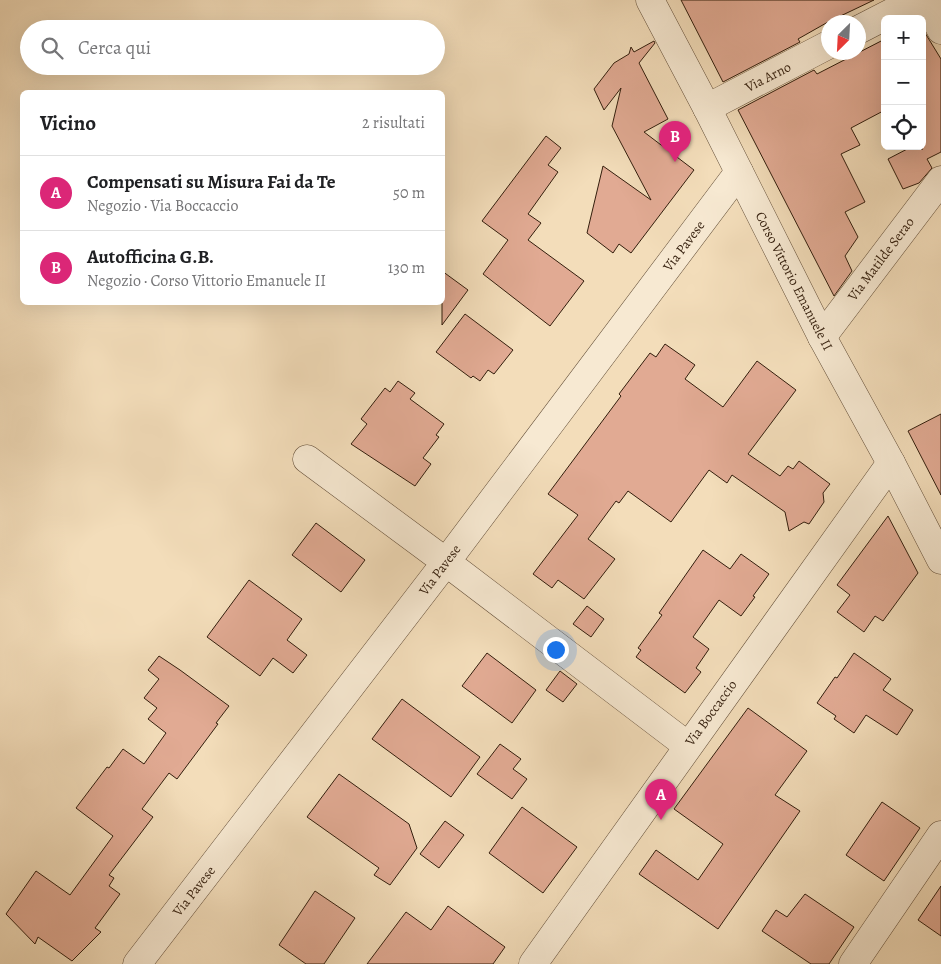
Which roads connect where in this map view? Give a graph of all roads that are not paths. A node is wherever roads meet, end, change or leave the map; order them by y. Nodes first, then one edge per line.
1 (650, 0) edge
2 (916, 0) edge
3 (925, 0) edge
4 (866, 26) edge
5 (941, 30) edge
6 (821, 49) edge
7 (707, 108) junction
8 (739, 172) junction
9 (941, 180) edge
10 (822, 337) junction
11 (306, 459) dead end
12 (891, 463) junction
13 (941, 560) edge
14 (446, 562) junction
15 (688, 746) junction
16 (941, 835) edge
17 (138, 964) edge
18 (533, 964) edge
19 (853, 964) edge

1 - 7 street, Corso Vittorio Emanuele II
2 - 4 street
3 - 5 street
6 - 7 street, Via Arno
7 - 8 street, Corso Vittorio Emanuele II
8 - 10 street, Corso Vittorio Emanuele II
8 - 14 street, Via Pavese
9 - 10 street, Via Matilde Serao
10 - 12 street, Corso Vittorio Emanuele II
11 - 14 street
12 - 13 street, Corso Vittorio Emanuele II
12 - 15 street, Via Boccaccio
14 - 15 street
14 - 17 street, Via Pavese
15 - 18 street, Via Boccaccio
16 - 19 street

